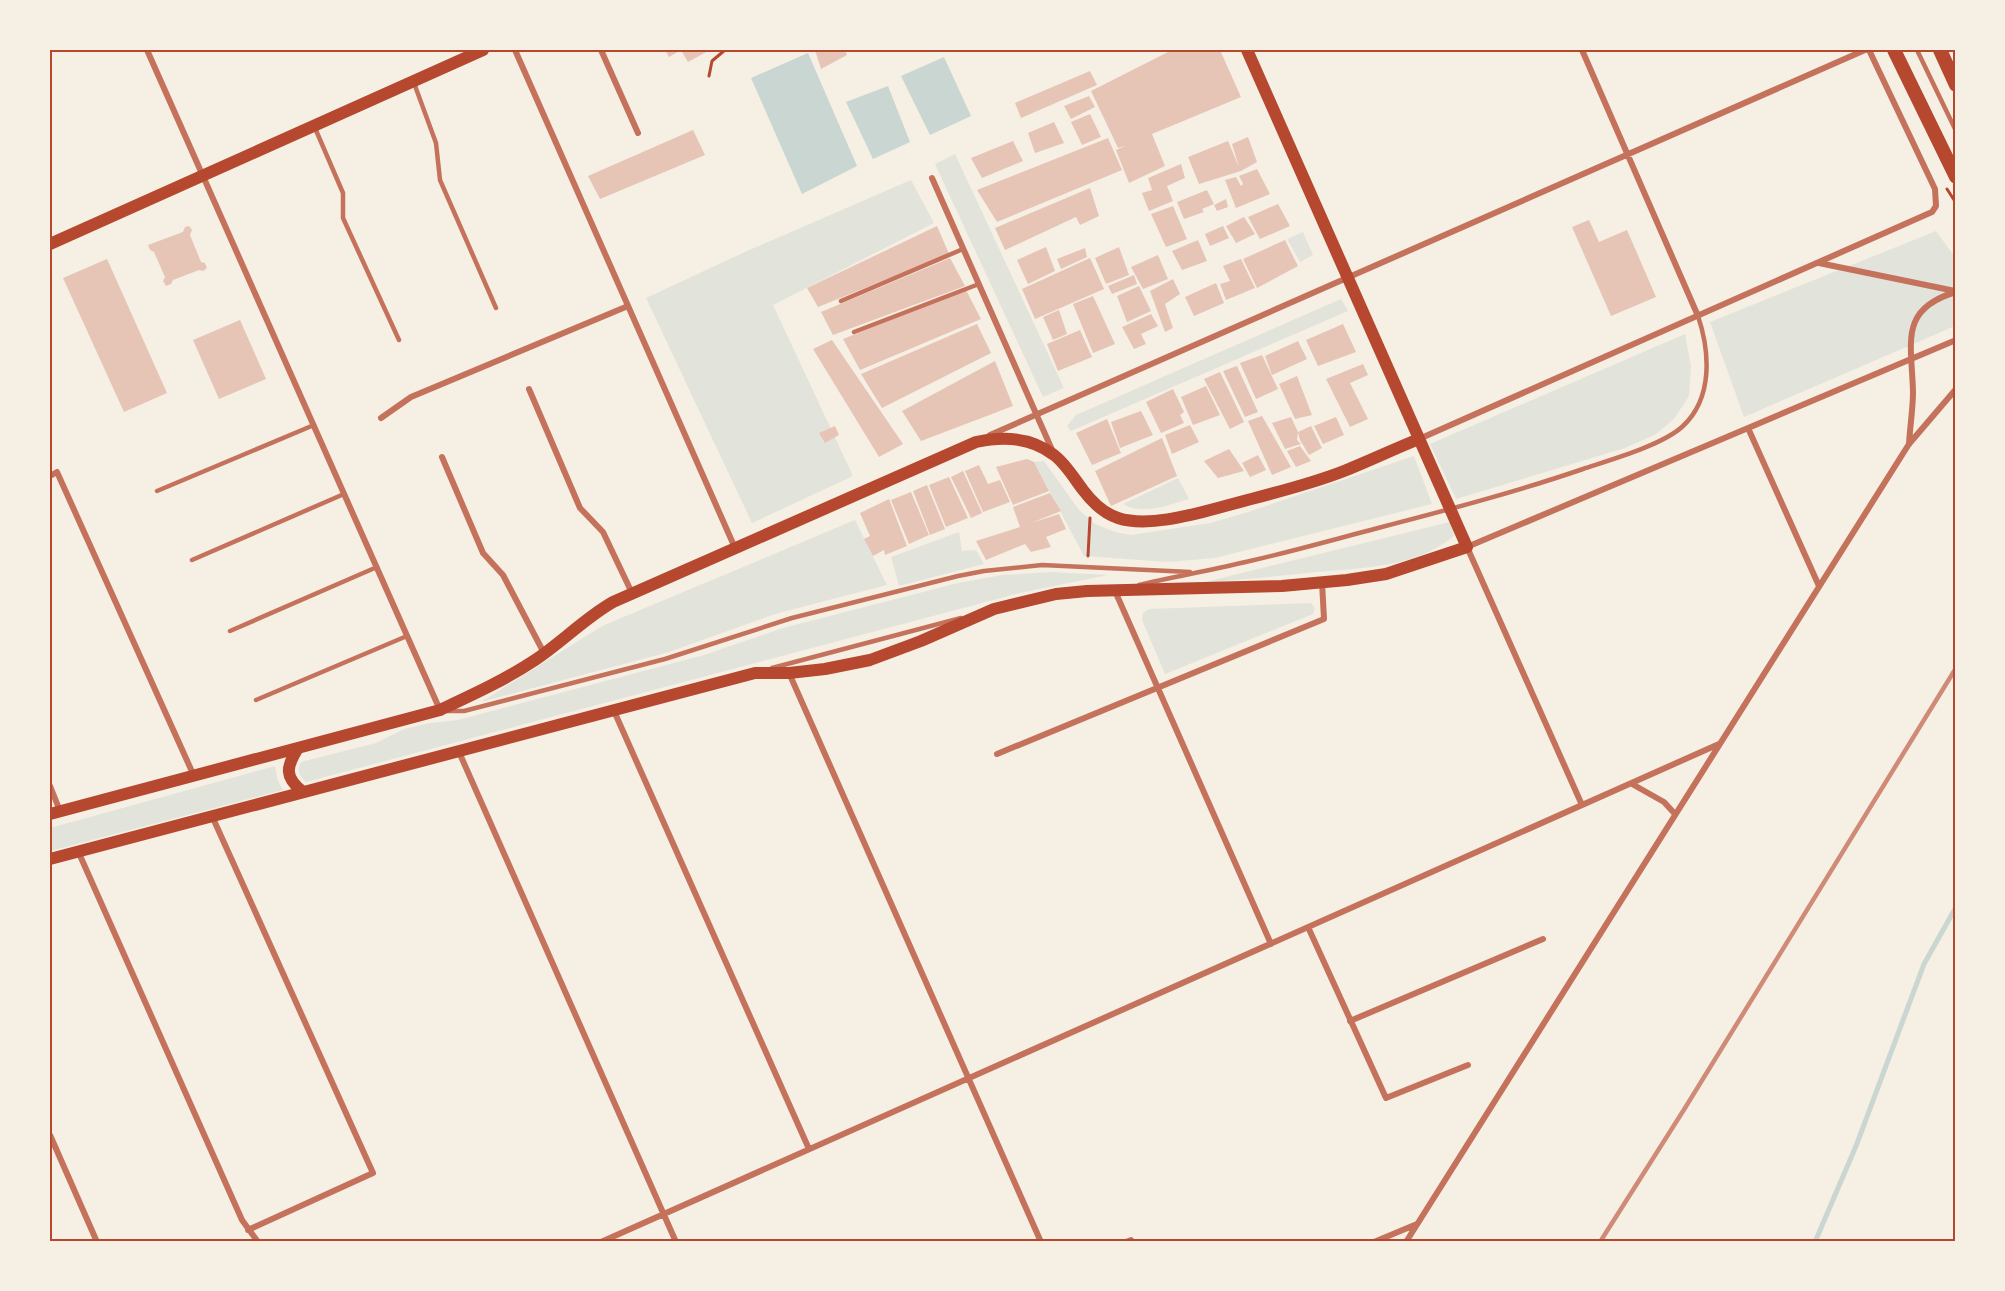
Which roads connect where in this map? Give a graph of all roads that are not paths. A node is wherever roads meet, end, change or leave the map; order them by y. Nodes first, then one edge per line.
1 (147, 50) edge
2 (483, 50) edge
3 (515, 50) edge
4 (601, 50) edge
5 (1246, 50) edge
6 (1582, 50) edge
7 (1867, 50) edge
8 (1894, 50) edge
9 (1917, 50) edge
10 (1940, 50) edge
11 (413, 81) junction
12 (1956, 85) edge
13 (314, 125) junction
14 (1956, 131) edge
15 (638, 133) dead end
16 (1628, 154) junction
17 (203, 175) junction
18 (1956, 177) edge
19 (932, 178) dead end
20 (50, 244) edge
21 (963, 249) junction
22 (1819, 263) junction
23 (1348, 278) junction
24 (979, 284) junction
25 (1956, 291) edge
26 (841, 301) dead end
27 (628, 306) junction
28 (496, 308) dead end
29 (1698, 315) junction
30 (854, 332) dead end
31 (399, 339) dead end
32 (1956, 340) edge
33 (1911, 359) junction
34 (529, 389) dead end
35 (1956, 389) edge
36 (1037, 415) junction
37 (381, 418) dead end
38 (314, 425) junction
39 (1748, 428) junction
40 (1419, 439) junction
41 (975, 442) junction
42 (1909, 444) junction
43 (1054, 455) junction
44 (442, 457) dead end
45 (50, 476) edge
46 (157, 491) dead end
47 (344, 494) junction
48 (1450, 509) junction
49 (1467, 547) junction
50 (735, 548) junction
51 (192, 560) dead end
52 (377, 567) junction
53 (1190, 572) junction
54 (1322, 582) junction
55 (1819, 586) junction
56 (1115, 591) junction
57 (632, 593) junction
58 (994, 609) junction
59 (230, 631) dead end
60 (407, 636) junction
61 (544, 653) junction
62 (755, 673) junction
63 (789, 673) junction
64 (1156, 688) junction
65 (256, 700) dead end
66 (441, 710) junction
67 (613, 710) junction
68 (1719, 744) junction
69 (298, 748) junction
70 (459, 751) junction
71 (997, 754) dead end
72 (194, 776) junction
73 (1632, 784) junction
74 (50, 786) edge
75 (303, 792) junction
76 (1582, 805) junction
77 (55, 812) edge
78 (1675, 814) junction
79 (213, 816) junction
80 (78, 851) junction
81 (50, 859) edge
82 (1308, 927) junction
83 (1544, 939) dead end
84 (1271, 944) junction
85 (1350, 1021) junction
86 (1468, 1065) dead end
87 (969, 1078) junction
88 (50, 1135) edge
89 (809, 1149) junction
90 (664, 1214) junction
91 (1418, 1223) junction
92 (249, 1230) junction
93 (97, 1242) edge
94 (258, 1242) edge
95 (601, 1242) edge
96 (676, 1242) edge
97 (1041, 1242) edge
98 (1126, 1242) edge
99 (1132, 1242) edge
100 (1374, 1242) edge
101 (1406, 1242) edge

1 - 17 street
2 - 11 main road
3 - 27 street
4 - 15 street
5 - 23 main road
6 - 16 street
7 - 16 street
7 - 22 street
8 - 18 main road
9 - 14 lane
10 - 12 main road
11 - 13 main road
11 - 28 lane
13 - 17 main road
13 - 31 lane
16 - 23 street
16 - 29 street
17 - 20 main road
17 - 38 street
19 - 21 street
21 - 24 street
21 - 26 lane
22 - 25 street
22 - 29 street
23 - 36 street
23 - 40 main road
24 - 30 lane
24 - 36 street
25 - 33 street
27 - 37 street
27 - 50 street
29 - 40 street
29 - 48 lane
32 - 33 street
33 - 39 street
33 - 42 street
34 - 57 street
35 - 42 street
36 - 41 street
36 - 43 street
38 - 46 lane
38 - 47 street
39 - 49 street
39 - 55 street
40 - 43 main road
40 - 48 main road
41 - 43 main road
41 - 50 main road
42 - 55 street
44 - 61 street
45 - 72 street
47 - 51 lane
47 - 52 street
48 - 49 main road
48 - 53 lane
49 - 54 main road
49 - 76 street
50 - 57 main road
52 - 59 lane
52 - 60 street
53 - 56 lane
53 - 66 lane
54 - 56 main road
54 - 64 street
55 - 68 street
56 - 58 main road
56 - 64 street
57 - 61 main road
58 - 62 lane
58 - 63 main road
60 - 65 lane
60 - 66 street
61 - 66 main road
62 - 63 main road
62 - 67 main road
63 - 87 street
64 - 71 street
64 - 84 street
66 - 69 main road
67 - 70 main road
67 - 89 street
68 - 73 street
68 - 78 street
69 - 72 main road
69 - 75 main road
70 - 75 main road
70 - 90 street
72 - 77 main road
73 - 76 street
73 - 78 street
74 - 77 street
75 - 79 main road
76 - 82 street
78 - 91 street
79 - 80 main road
79 - 92 street
80 - 81 main road
80 - 92 street
82 - 84 street
82 - 85 street
83 - 85 street
84 - 87 street
85 - 86 street
87 - 89 street
87 - 97 street
88 - 93 street
89 - 90 street
90 - 95 street
90 - 96 street
91 - 100 street
91 - 101 street
92 - 94 street
98 - 99 street

